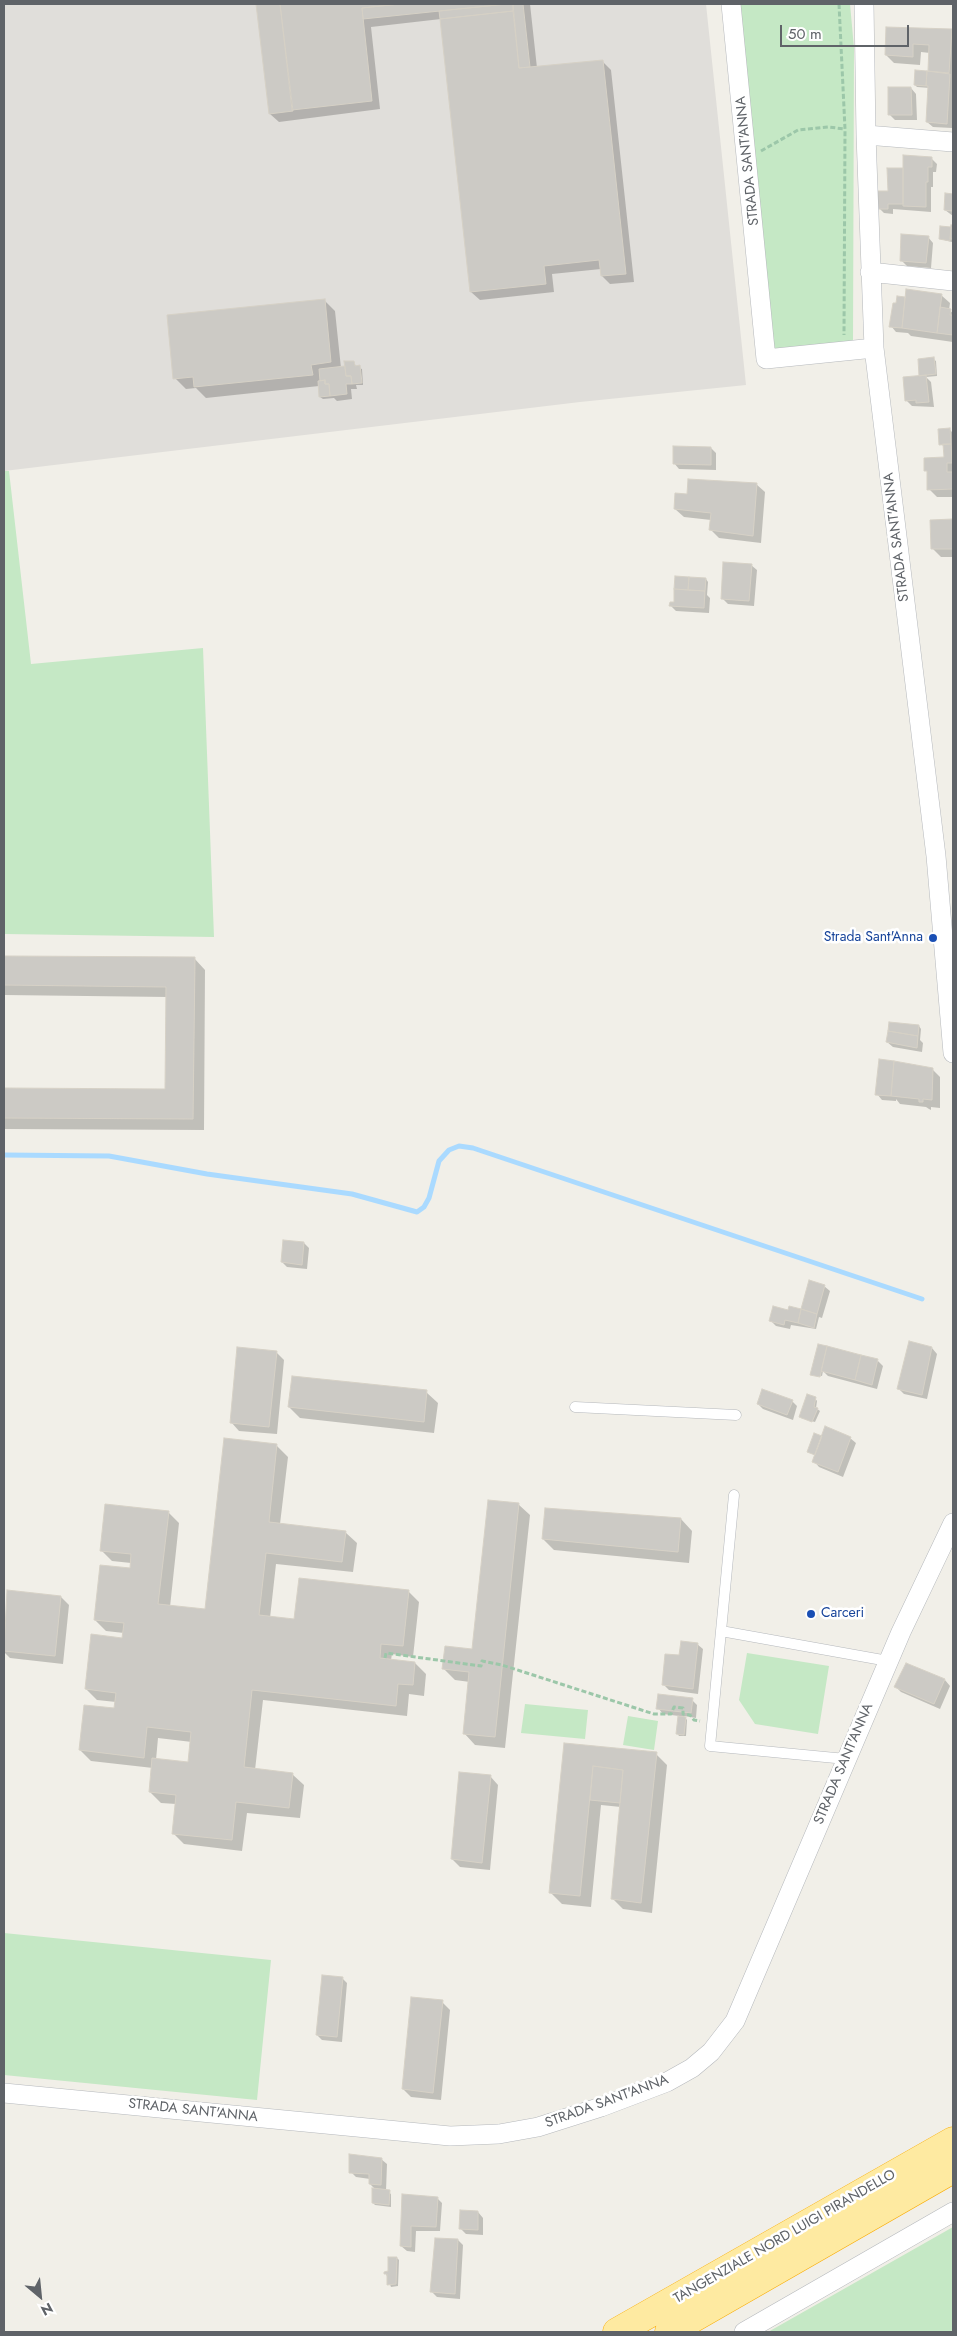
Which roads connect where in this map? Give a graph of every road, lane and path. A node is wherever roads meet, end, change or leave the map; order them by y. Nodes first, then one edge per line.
1 (731, 4) edge
2 (839, 4) edge
3 (864, 4) edge
4 (845, 129) junction
5 (866, 135) junction
6 (953, 142) edge
7 (748, 155) junction
8 (870, 272) junction
9 (953, 281) edge
10 (874, 348) junction
11 (844, 353) junction
12 (953, 1053) edge
13 (575, 1407) dead end
14 (736, 1415) dead end
15 (734, 1495) dead end
16 (953, 1523) edge
17 (721, 1631) junction
18 (385, 1658) dead end
19 (888, 1661) junction
20 (713, 1723) junction
21 (846, 1759) junction
22 (4, 2093) edge
23 (953, 2141) edge
24 (953, 2169) edge
25 (953, 2212) edge
26 (617, 2332) edge
27 (668, 2332) edge
28 (744, 2332) edge

1 - 7 street, STRADA SANT'ANNA
2 - 4 path
3 - 5 street, STRADA SANT'ANNA
4 - 7 path
4 - 11 path
5 - 6 street
5 - 8 street, STRADA SANT'ANNA
7 - 11 street, STRADA SANT'ANNA
8 - 9 street
8 - 10 street, STRADA SANT'ANNA
10 - 11 street, STRADA SANT'ANNA
10 - 12 street, STRADA SANT'ANNA
13 - 14 lane
15 - 17 lane
16 - 19 street, STRADA SANT'ANNA
17 - 19 lane
17 - 20 lane
18 - 20 path
19 - 21 street, STRADA SANT'ANNA
20 - 21 lane
21 - 22 street, STRADA SANT'ANNA
23 - 26 highway, TANGENZIALE NORD LUIGI PIRANDELLO
24 - 27 highway, TANGENZIALE NORD LUIGI PIRANDELLO
25 - 28 street

